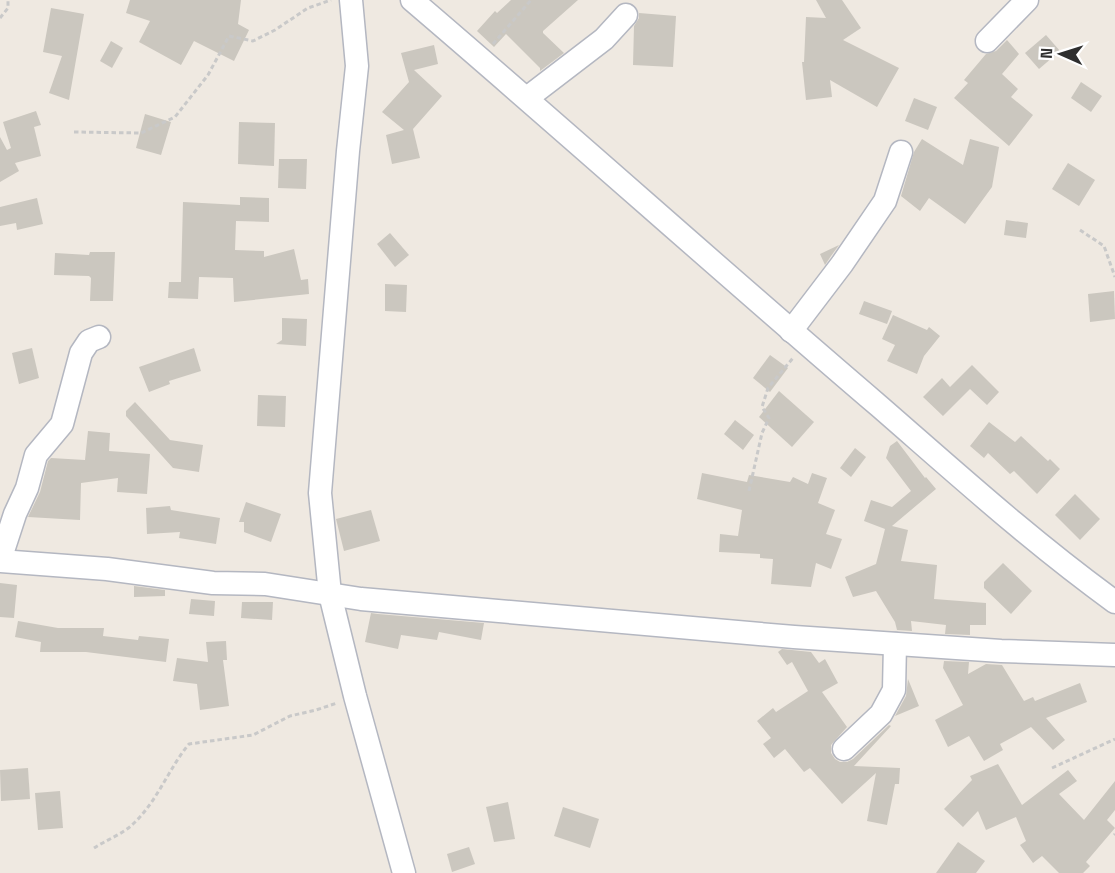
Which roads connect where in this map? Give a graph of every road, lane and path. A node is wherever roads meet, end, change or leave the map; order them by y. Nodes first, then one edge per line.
1 (8, 0) edge
2 (332, 0) edge
3 (351, 0) edge
4 (412, 0) edge
5 (531, 0) edge
6 (1027, 0) edge
7 (626, 15) dead end
8 (0, 18) edge
9 (987, 41) dead end
10 (490, 48) dead end
11 (527, 98) junction
12 (74, 132) dead end
13 (901, 152) dead end
14 (1080, 230) dead end
15 (1115, 277) edge
16 (99, 336) dead end
17 (799, 338) junction
18 (749, 491) dead end
19 (0, 560) edge
20 (330, 594) junction
21 (1115, 602) edge
22 (895, 644) junction
23 (1115, 644) edge
24 (1092, 653) junction
25 (1115, 655) edge
26 (355, 696) junction
27 (1115, 739) edge
28 (844, 749) dead end
29 (1052, 768) dead end
30 (94, 848) dead end
31 (404, 873) edge

1 - 8 path
2 - 12 path
3 - 20 street
4 - 11 street
5 - 10 path
6 - 9 street
7 - 11 street
11 - 17 street
13 - 17 street
14 - 15 path
16 - 19 street
17 - 18 path
17 - 21 street
19 - 20 street
20 - 22 street
20 - 26 street
22 - 24 street
22 - 28 street
23 - 24 street
24 - 25 street
26 - 30 path
26 - 31 street
27 - 29 path

